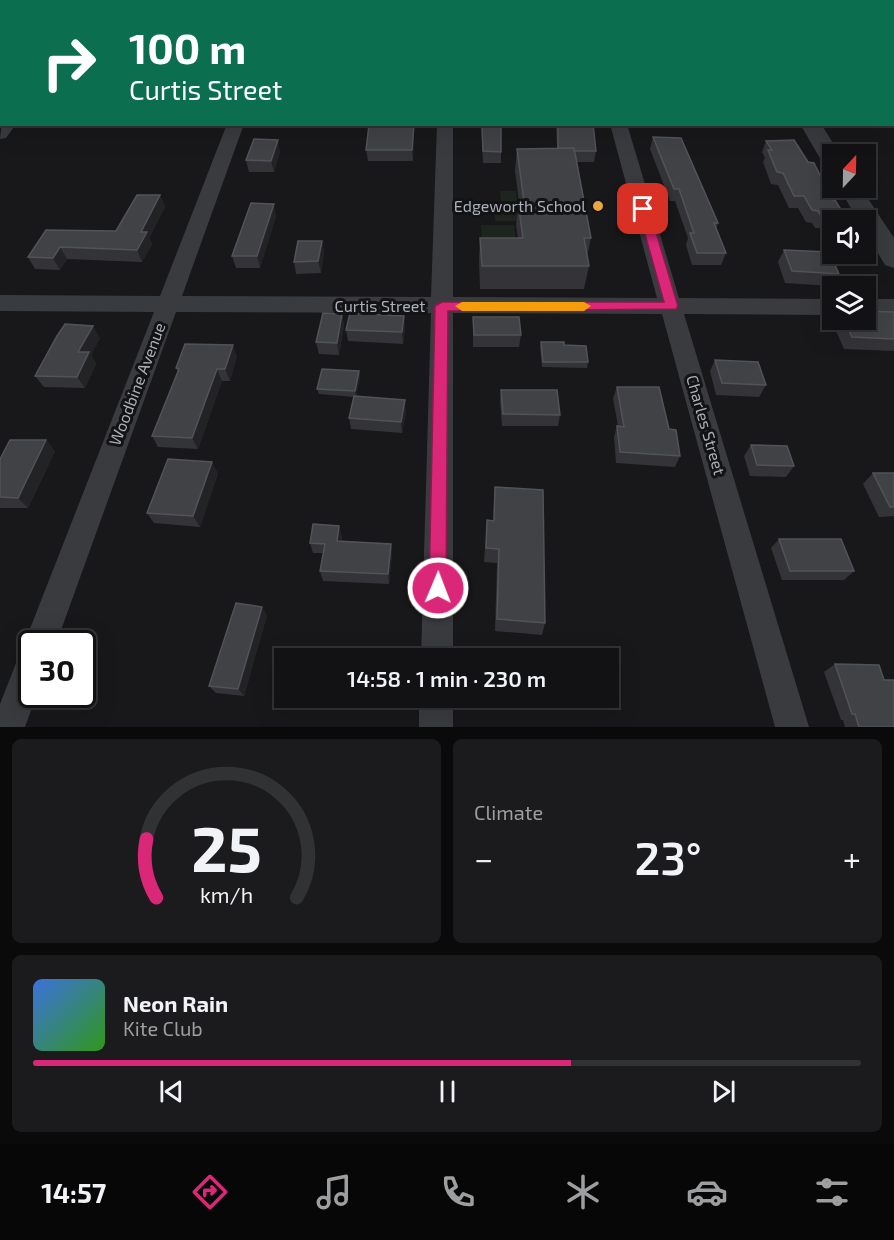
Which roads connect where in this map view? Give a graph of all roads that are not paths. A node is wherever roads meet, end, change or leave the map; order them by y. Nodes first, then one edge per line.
1 (235, 126) edge
2 (446, 126) edge
3 (619, 126) edge
4 (811, 126) edge
5 (822, 144) edge
6 (856, 198) edge
7 (894, 259) edge
8 (0, 303) edge
9 (167, 304) junction
10 (442, 306) junction
11 (672, 306) junction
12 (822, 307) edge
13 (876, 307) edge
14 (894, 307) edge
15 (45, 630) edge
16 (437, 648) edge
17 (18, 701) edge
18 (436, 708) edge
19 (8, 727) edge
20 (436, 727) edge
21 (792, 727) edge

1 - 9 street, Woodbine Avenue
2 - 10 street
3 - 11 street, Charles Street
4 - 5 street
6 - 7 street
8 - 9 street, Curtis Street
9 - 10 street, Curtis Street
9 - 15 street, Woodbine Avenue
10 - 11 street, Curtis Street
10 - 16 street
11 - 12 street, Curtis Street
11 - 21 street, Charles Street
13 - 14 street
17 - 19 street
18 - 20 street

